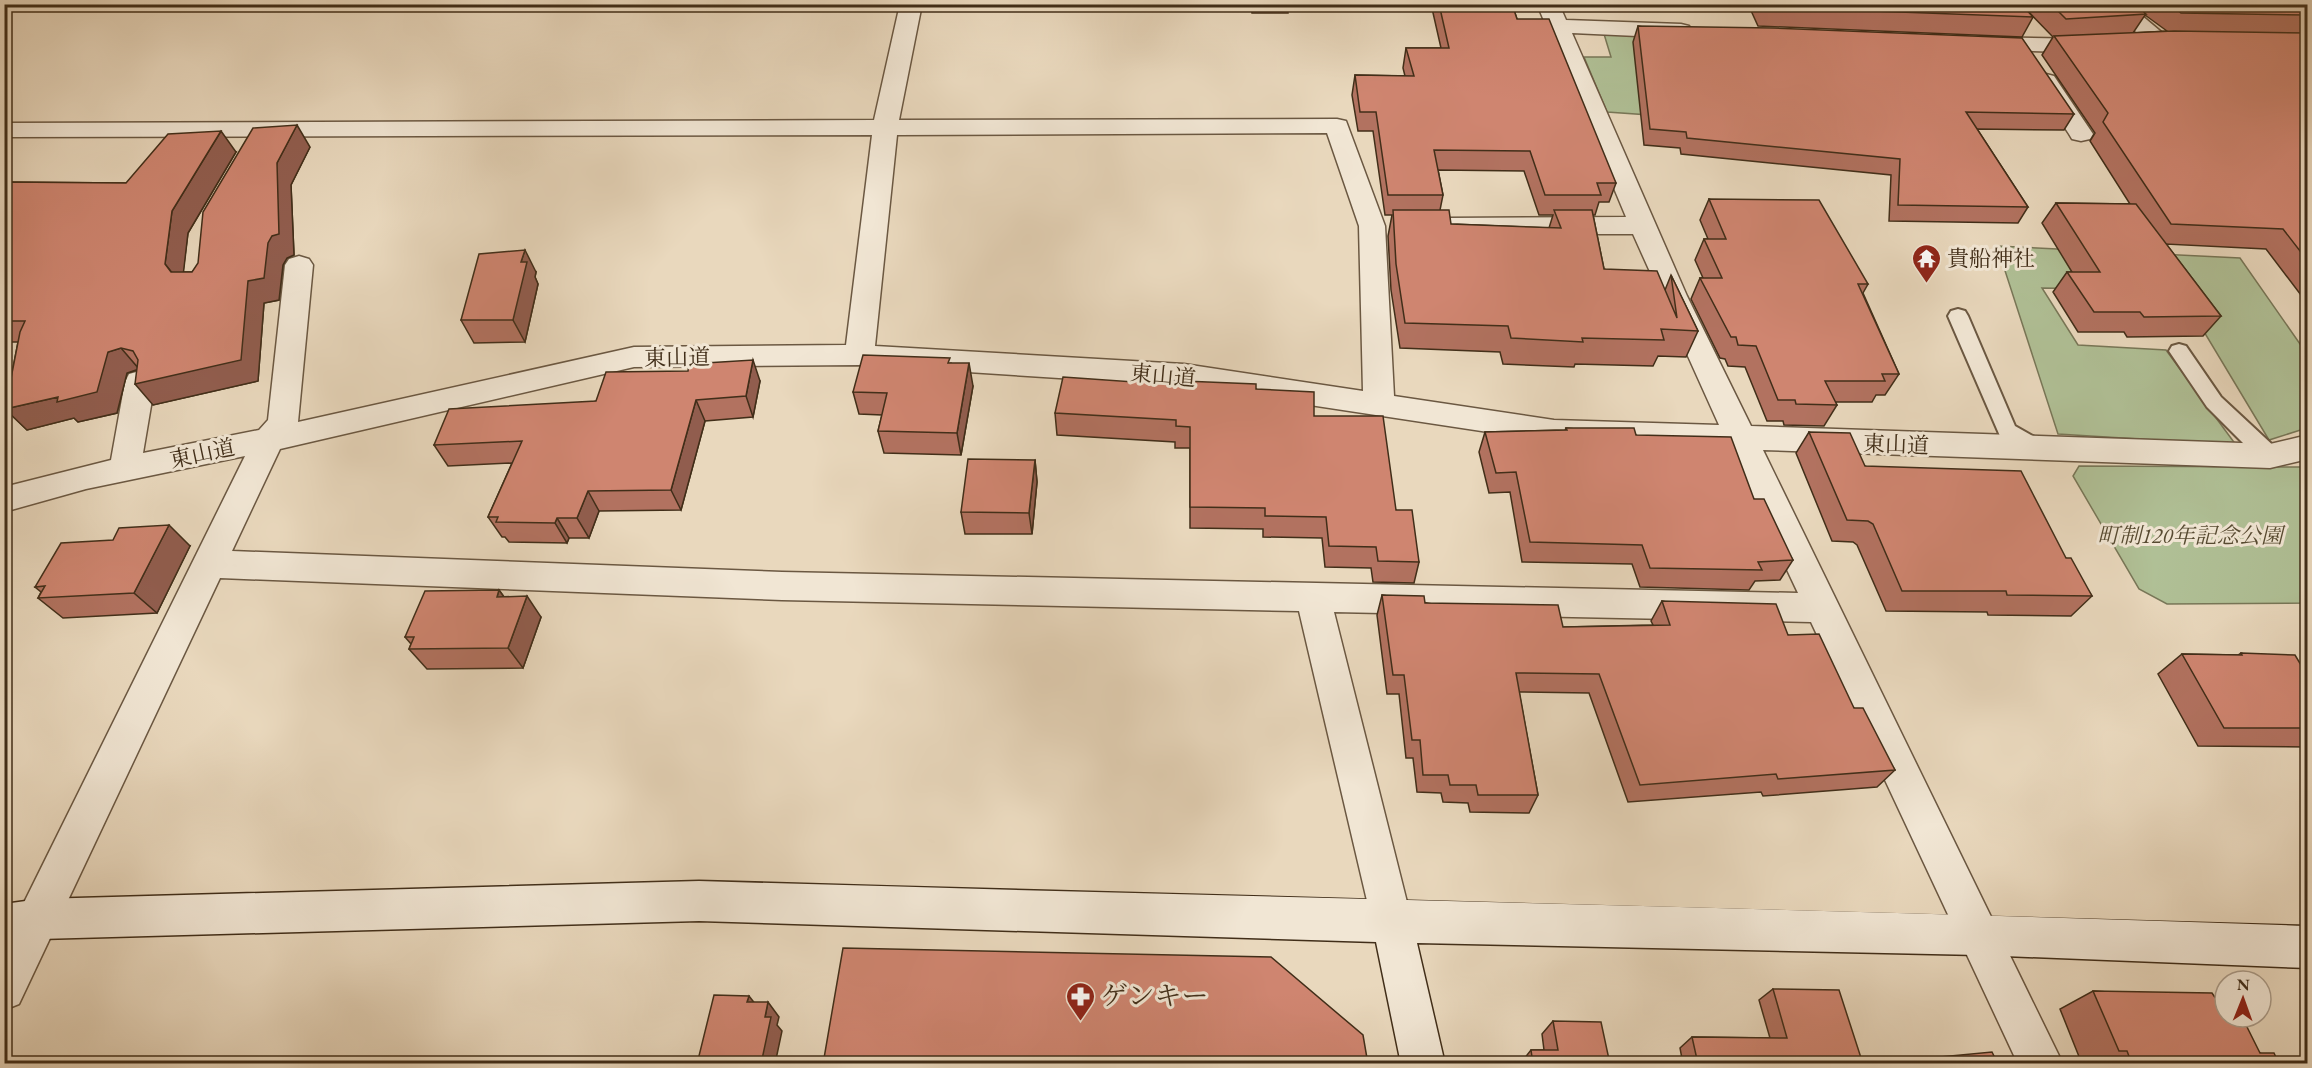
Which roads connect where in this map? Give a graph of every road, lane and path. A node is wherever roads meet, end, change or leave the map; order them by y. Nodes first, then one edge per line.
1 (911, 4) edge
2 (2113, 4) edge
3 (1552, 15) edge
4 (2022, 21) edge
5 (1707, 32) edge
6 (1962, 43) edge
7 (2021, 46) junction
8 (2047, 47) junction
9 (885, 127) junction
10 (4, 130) edge
11 (2081, 134) dead end
12 (1641, 225) junction
13 (1395, 226) junction
14 (299, 265) dead end
15 (1958, 316) dead end
16 (2179, 351) dead end
17 (859, 355) junction
18 (140, 382) edge
19 (1379, 404) junction
20 (1741, 438) junction
21 (268, 440) junction
22 (2307, 447) edge
23 (2037, 449) junction
24 (2270, 456) junction
25 (125, 469) junction
26 (12, 490) edge
27 (208, 564) junction
28 (1313, 598) junction
29 (1821, 608) junction
30 (22, 921) edge
31 (1392, 922) junction
32 (1979, 935) junction
33 (2307, 947) edge
34 (4, 989) edge
35 (1423, 1064) edge
36 (2041, 1064) edge

1 - 9 street
2 - 8 street
3 - 5 street
3 - 12 street
4 - 8 street
6 - 7 street
7 - 8 street
7 - 11 street
9 - 10 street
9 - 13 street
9 - 17 street
12 - 13 street
12 - 20 street
13 - 19 street
14 - 21 street
15 - 23 lane
16 - 24 lane
17 - 19 street, 東山道
17 - 21 street, 東山道
18 - 25 street
19 - 20 street, 東山道
20 - 23 street, 東山道
20 - 29 street
21 - 25 street, 東山道
21 - 27 street
22 - 24 street, 東山道
23 - 24 street, 東山道
25 - 26 street, 東山道
27 - 28 street
27 - 30 street
28 - 29 street
28 - 31 street
29 - 32 street
30 - 31 street
30 - 34 street
31 - 32 street
31 - 35 street
32 - 33 street
32 - 36 street

